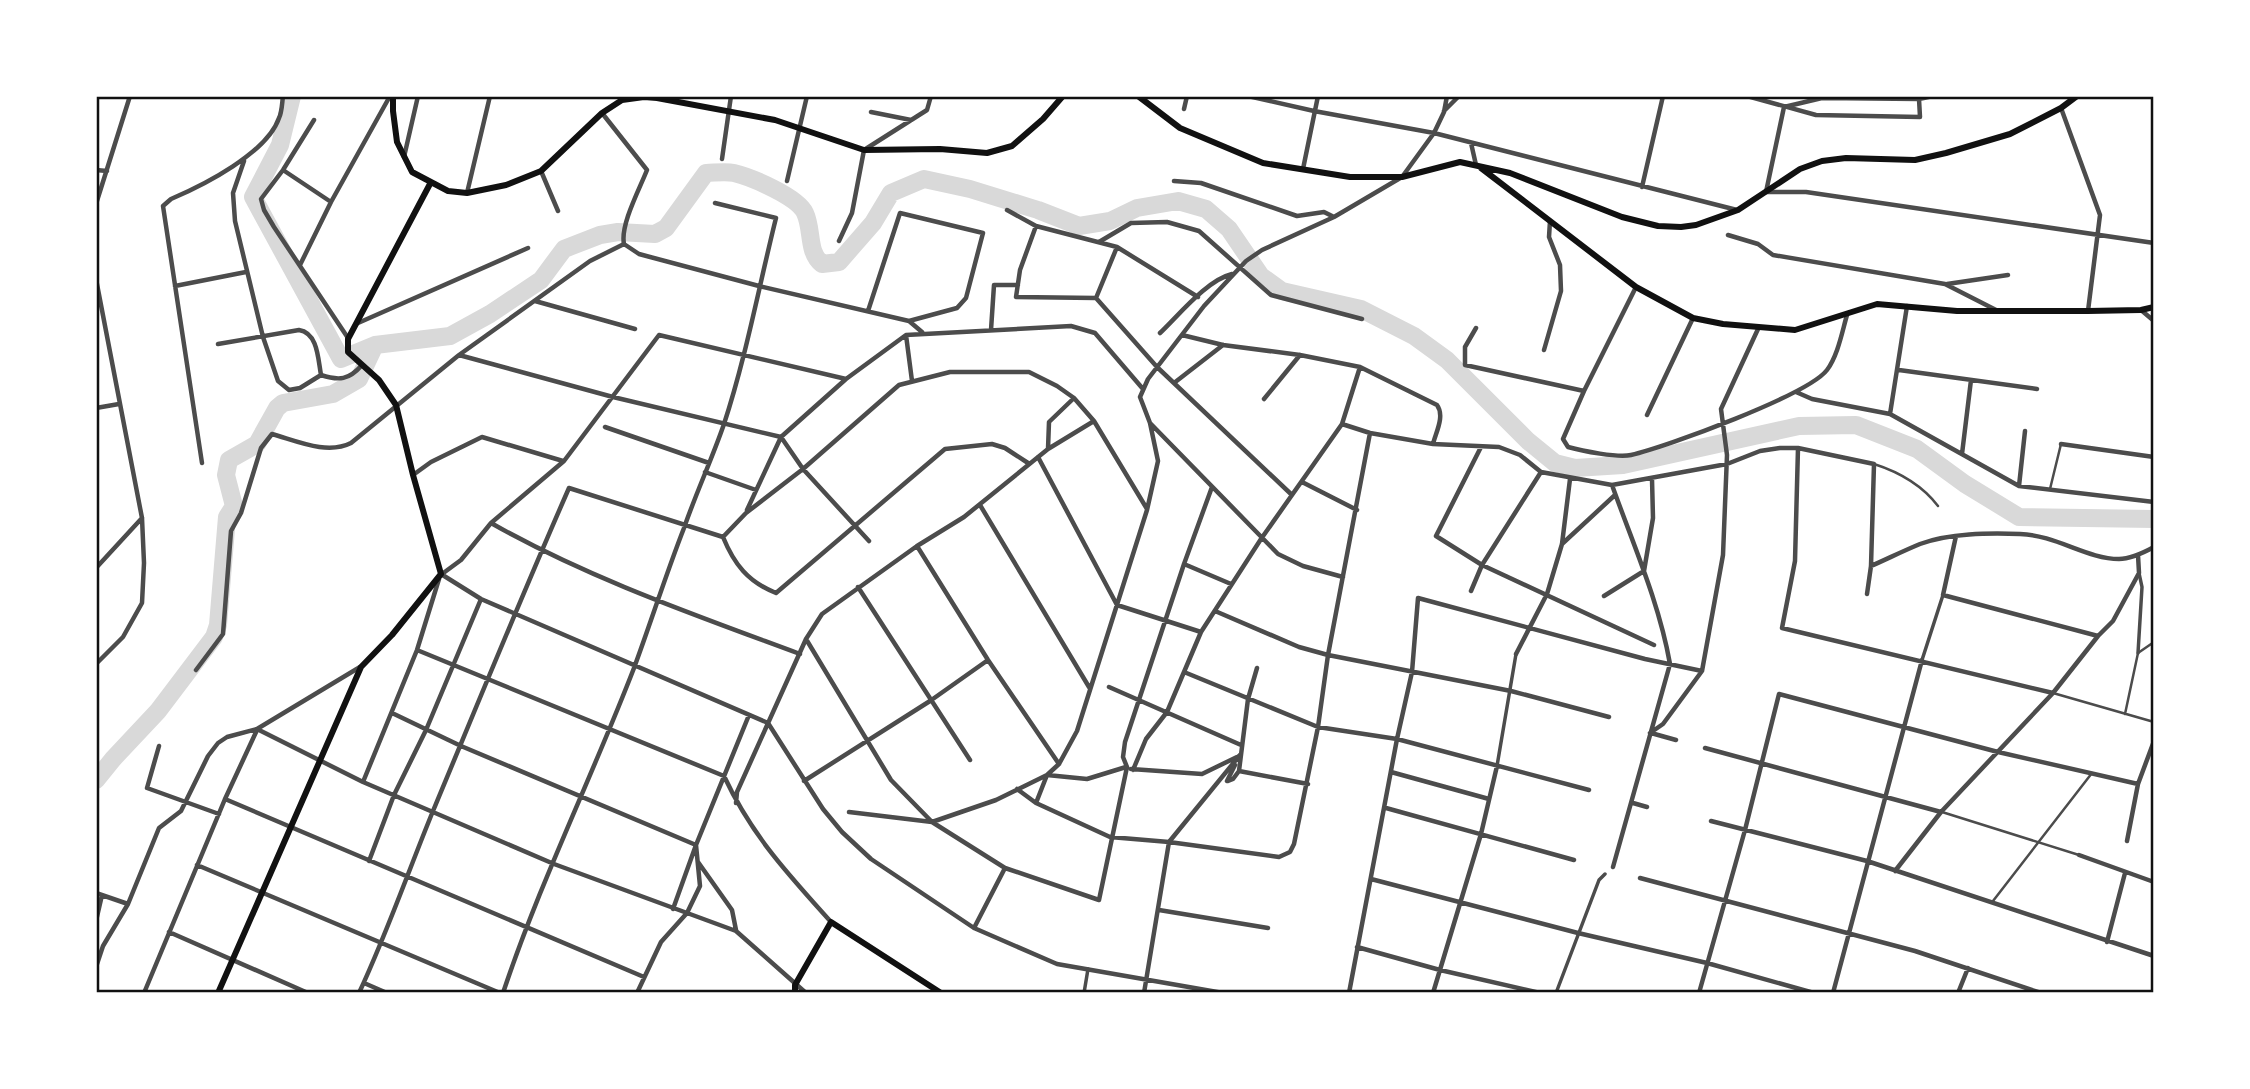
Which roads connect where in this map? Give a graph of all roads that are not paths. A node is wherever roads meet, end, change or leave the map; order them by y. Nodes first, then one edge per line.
1 (130, 96) edge
2 (283, 96) edge
3 (392, 96) edge
4 (418, 96) edge
5 (490, 96) edge
6 (730, 96) edge
7 (807, 96) edge
8 (931, 96) edge
9 (1063, 96) edge
10 (1138, 96) edge
11 (1187, 96) edge
12 (1248, 96) edge
13 (1318, 96) edge
14 (1447, 96) edge
15 (1459, 96) edge
16 (1663, 96) edge
17 (1747, 96) edge
18 (1933, 96) edge
19 (2077, 96) edge
20 (657, 97) edge
21 (1271, 99) edge
22 (1919, 99) junction
23 (1784, 107) junction
24 (2062, 108) junction
25 (1185, 110) dead end
26 (728, 111) junction
27 (1314, 111) junction
28 (870, 112) dead end
29 (1444, 112) junction
30 (603, 113) junction
31 (314, 120) dead end
32 (912, 121) junction
33 (800, 127) junction
34 (1434, 133) junction
35 (1471, 142) junction
36 (864, 150) junction
37 (404, 159) junction
38 (722, 159) dead end
39 (244, 160) junction
40 (1476, 165) junction
41 (1303, 169) junction
42 (96, 170) edge
43 (284, 170) junction
44 (107, 171) junction
45 (541, 171) junction
46 (1402, 177) junction
47 (787, 181) dead end
48 (1174, 181) dead end
49 (431, 182) junction
50 (1642, 187) junction
51 (1766, 192) junction
52 (467, 193) junction
53 (331, 202) junction
54 (715, 202) dead end
55 (96, 204) edge
56 (1738, 210) junction
57 (558, 211) dead end
58 (1007, 211) dead end
59 (1334, 217) junction
60 (1550, 220) junction
61 (1036, 226) junction
62 (1728, 235) dead end
63 (2097, 236) junction
64 (623, 241) junction
65 (839, 242) dead end
66 (1099, 243) junction
67 (2154, 243) edge
68 (1117, 247) junction
69 (528, 248) dead end
70 (300, 266) junction
71 (1240, 267) junction
72 (246, 272) junction
73 (1233, 274) junction
74 (2008, 275) dead end
75 (96, 279) edge
76 (1945, 284) junction
77 (1018, 285) junction
78 (175, 286) junction
79 (759, 286) junction
80 (1636, 288) junction
81 (1198, 297) junction
82 (1096, 298) junction
83 (534, 300) junction
84 (1907, 306) junction
85 (2154, 307) edge
86 (2141, 310) junction
87 (868, 311) junction
88 (1998, 311) junction
89 (2088, 311) junction
90 (1847, 315) junction
91 (1693, 318) junction
92 (1362, 319) dead end
93 (909, 321) junction
94 (2154, 321) edge
95 (357, 323) junction
96 (1476, 328) dead end
97 (635, 329) dead end
98 (1758, 329) junction
99 (991, 330) junction
100 (923, 333) junction
101 (1160, 333) dead end
102 (906, 335) junction
103 (1182, 335) junction
104 (263, 337) junction
105 (348, 339) junction
106 (218, 344) dead end
107 (1223, 345) junction
108 (1544, 350) dead end
109 (744, 354) junction
110 (458, 355) junction
111 (1300, 355) junction
112 (362, 365) junction
113 (1157, 367) junction
114 (1360, 367) junction
115 (1899, 370) junction
116 (321, 375) junction
117 (846, 379) junction
118 (1971, 380) junction
119 (912, 382) junction
120 (1174, 383) junction
121 (1143, 389) junction
122 (2038, 389) dead end
123 (1584, 391) junction
124 (1795, 392) junction
125 (612, 397) junction
126 (1074, 398) junction
127 (1264, 399) dead end
128 (119, 404) junction
129 (396, 405) junction
130 (96, 408) edge
131 (1890, 414) junction
132 (1647, 415) dead end
133 (1094, 421) junction
134 (1150, 423) junction
135 (724, 424) junction
136 (1342, 424) junction
137 (1724, 424) junction
138 (605, 427) dead end
139 (2025, 432) dead end
140 (1370, 433) junction
141 (781, 437) junction
142 (1433, 444) junction
143 (2061, 444) joint
144 (1481, 447) junction
145 (1798, 448) junction
146 (1048, 449) junction
147 (1962, 454) junction
148 (1038, 457) junction
149 (2154, 457) edge
150 (564, 461) junction
151 (202, 463) dead end
152 (709, 463) junction
153 (1028, 463) junction
154 (1727, 464) junction
155 (1874, 464) junction
156 (803, 469) junction
157 (705, 472) junction
158 (1541, 472) junction
159 (413, 475) junction
160 (1570, 479) junction
161 (1652, 479) junction
162 (1302, 482) junction
163 (1612, 485) junction
164 (2019, 486) junction
165 (1212, 487) junction
166 (2050, 489) junction
167 (756, 490) junction
168 (1292, 495) junction
169 (1615, 495) junction
170 (2154, 502) edge
171 (980, 505) junction
172 (1938, 506) dead end
173 (1147, 510) junction
174 (1357, 510) junction
175 (746, 513) junction
176 (142, 518) junction
177 (491, 523) junction
178 (855, 524) junction
179 (684, 526) junction
180 (1956, 536) junction
181 (723, 537) junction
182 (1261, 539) junction
183 (869, 541) dead end
184 (1562, 544) junction
185 (917, 546) junction
186 (2154, 547) edge
187 (541, 552) junction
188 (2138, 555) junction
189 (1184, 564) junction
190 (1482, 565) junction
191 (1871, 566) junction
192 (96, 568) edge
193 (1644, 571) junction
194 (2139, 573) junction
195 (441, 575) junction
196 (1343, 577) junction
197 (1231, 584) junction
198 (858, 587) junction
199 (1471, 591) dead end
200 (1547, 594) junction
201 (1867, 594) dead end
202 (1943, 595) junction
203 (1604, 596) dead end
204 (481, 599) junction
205 (658, 600) junction
206 (1117, 605) junction
207 (1215, 611) junction
208 (514, 613) junction
209 (1167, 620) junction
210 (1530, 629) junction
211 (1201, 632) junction
212 (2098, 636) junction
213 (806, 639) junction
214 (2154, 642) edge
215 (1654, 645) dead end
216 (417, 650) junction
217 (2138, 653) junction
218 (800, 654) junction
219 (1516, 654) joint
220 (1328, 655) junction
221 (988, 660) junction
222 (1922, 660) junction
223 (96, 664) edge
224 (1670, 664) junction
225 (452, 665) junction
226 (635, 666) junction
227 (361, 667) junction
228 (1257, 668) dead end
229 (196, 670) dead end
230 (1703, 671) junction
231 (1184, 672) junction
232 (1412, 672) junction
233 (488, 680) junction
234 (1109, 687) dead end
235 (1089, 688) junction
236 (1511, 691) junction
237 (2053, 693) junction
238 (1140, 699) junction
239 (1248, 699) junction
240 (930, 701) junction
241 (1167, 712) junction
242 (392, 713) junction
243 (2125, 714) junction
244 (749, 715) junction
245 (1609, 717) dead end
246 (2154, 722) edge
247 (768, 723) junction
248 (1904, 726) junction
249 (1318, 727) junction
250 (257, 729) junction
251 (426, 730) junction
252 (609, 730) junction
253 (1650, 733) junction
254 (1397, 739) junction
255 (1676, 740) dead end
256 (867, 741) junction
257 (2154, 741) edge
258 (1241, 745) junction
259 (159, 746) dead end
260 (461, 746) junction
261 (1705, 748) dead end
262 (1998, 751) junction
263 (1240, 755) junction
264 (970, 760) dead end
265 (320, 762) junction
266 (1761, 763) junction
267 (1059, 764) junction
268 (1497, 766) junction
269 (1130, 769) junction
270 (1239, 771) junction
271 (1391, 772) junction
272 (2092, 773) junction
273 (1047, 775) junction
274 (724, 776) junction
275 (804, 781) junction
276 (363, 782) junction
277 (1308, 784) junction
278 (2138, 784) junction
279 (1017, 789) junction
280 (1589, 790) dead end
281 (394, 795) junction
282 (579, 796) junction
283 (1886, 797) junction
284 (225, 799) junction
285 (1489, 799) junction
286 (185, 801) junction
287 (736, 803) junction
288 (1036, 803) junction
289 (1633, 803) junction
290 (1647, 807) dead end
291 (1385, 808) junction
292 (433, 811) junction
293 (849, 812) dead end
294 (1941, 812) junction
295 (219, 814) junction
296 (1711, 821) dead end
297 (932, 822) junction
298 (290, 827) junction
299 (1745, 830) junction
300 (1481, 834) junction
301 (1110, 837) junction
302 (2127, 841) dead end
303 (1169, 842) junction
304 (2039, 842) junction
305 (696, 845) junction
306 (2079, 855) joint
307 (697, 860) junction
308 (1574, 860) dead end
309 (369, 861) junction
310 (1867, 861) junction
311 (554, 864) junction
312 (197, 865) junction
313 (1005, 867) junction
314 (1613, 867) dead end
315 (1895, 872) junction
316 (2125, 873) junction
317 (1605, 874) dead end
318 (407, 877) junction
319 (1640, 878) dead end
320 (1371, 879) junction
321 (2154, 882) edge
322 (260, 892) junction
323 (99, 894) edge
324 (1724, 899) junction
325 (1993, 901) junction
326 (1460, 902) junction
327 (128, 904) junction
328 (673, 909) junction
329 (1159, 910) junction
330 (687, 913) junction
331 (96, 921) edge
332 (831, 922) junction
333 (525, 928) junction
334 (974, 928) junction
335 (1268, 928) dead end
336 (736, 931) junction
337 (169, 932) junction
338 (1849, 932) junction
339 (1578, 933) junction
340 (2107, 942) junction
341 (382, 945) junction
342 (1357, 947) junction
343 (2154, 956) edge
344 (233, 959) junction
345 (1707, 963) junction
346 (96, 967) edge
347 (1968, 968) junction
348 (1088, 969) junction
349 (1440, 970) junction
350 (644, 977) junction
351 (1146, 978) junction
352 (364, 983) junction
353 (795, 989) edge
354 (931, 990) edge
355 (1810, 992) edge
356 (144, 993) edge
357 (218, 993) edge
358 (308, 993) edge
359 (359, 993) edge
360 (387, 993) edge
361 (502, 993) edge
362 (637, 993) edge
363 (806, 993) edge
364 (941, 993) edge
365 (1084, 993) edge
366 (1144, 993) edge
367 (1223, 993) edge
368 (1349, 993) edge
369 (1433, 993) edge
370 (1540, 993) edge
371 (1556, 993) edge
372 (1699, 993) edge
373 (1833, 993) edge
374 (1958, 993) edge
375 (2041, 993) edge

1 - 44 street
2 - 39 street
3 - 37 main road
3 - 53 street
4 - 37 street
5 - 52 street
6 - 26 street
7 - 33 street
8 - 32 street
9 - 36 main road
10 - 41 main road
11 - 25 street
12 - 21 street
13 - 27 street
14 - 29 street
15 - 29 street
16 - 50 street
17 - 23 street
18 - 22 street
19 - 24 main road
20 - 26 main road
20 - 30 main road
21 - 27 street
22 - 23 street
22 - 23 street
23 - 51 street
24 - 51 main road
24 - 63 street
26 - 33 main road
26 - 38 street
27 - 34 street
27 - 41 street
28 - 32 street
29 - 34 street
30 - 45 main road
30 - 64 street
31 - 43 street
32 - 36 street
33 - 36 main road
33 - 47 street
34 - 35 street
34 - 46 street
35 - 40 street
35 - 50 street
36 - 65 street
37 - 49 main road
39 - 72 street
39 - 78 street
40 - 46 main road
40 - 56 main road
40 - 60 main road
41 - 46 main road
42 - 44 street
43 - 53 street
43 - 70 street
44 - 55 street
45 - 52 main road
45 - 57 street
46 - 59 street
48 - 59 street
49 - 52 main road
49 - 95 main road
50 - 56 street
51 - 56 main road
51 - 63 street
53 - 70 street
54 - 79 street
58 - 61 street
59 - 71 street
60 - 80 main road
60 - 108 street
61 - 66 street
61 - 77 street
62 - 76 street
63 - 67 street
63 - 89 street
64 - 79 street
64 - 83 street
66 - 68 street
66 - 71 street
68 - 81 street
68 - 82 street
69 - 95 street
70 - 105 street
71 - 73 street
71 - 92 street
72 - 78 street
72 - 104 street
73 - 81 street
73 - 103 street
74 - 76 street
75 - 128 street
76 - 88 street
77 - 82 street
77 - 99 street
78 - 151 street
79 - 87 street
79 - 109 street
80 - 91 main road
80 - 123 street
81 - 101 street
82 - 113 street
83 - 97 street
83 - 110 street
84 - 88 main road
84 - 90 main road
84 - 115 street
85 - 86 main road
86 - 89 main road
86 - 94 street
87 - 93 street
87 - 93 street
88 - 89 main road
90 - 98 main road
90 - 124 street
91 - 98 main road
91 - 132 street
93 - 100 street
95 - 105 main road
96 - 123 street
98 - 137 street
99 - 100 street
99 - 121 street
100 - 102 street
102 - 117 street
102 - 119 street
103 - 107 street
103 - 113 street
104 - 106 street
104 - 116 street
104 - 116 street
105 - 112 main road
107 - 111 street
107 - 120 street
109 - 117 street
109 - 125 street
109 - 135 street
110 - 125 street
110 - 129 street
111 - 114 street
111 - 127 street
112 - 116 street
112 - 129 main road
113 - 120 street
113 - 121 street
114 - 136 street
114 - 142 street
115 - 118 street
115 - 131 street
117 - 141 street
118 - 122 street
118 - 147 street
119 - 126 street
119 - 156 street
120 - 168 street
121 - 134 street
123 - 137 street
124 - 131 street
124 - 137 street
125 - 135 street
125 - 150 street
126 - 133 street
126 - 146 street
128 - 130 street
128 - 176 street
129 - 159 main road
129 - 229 street
131 - 147 street
133 - 146 street
133 - 173 street
134 - 165 street
134 - 173 street
135 - 141 street
135 - 152 street
136 - 140 street
136 - 162 street
137 - 154 street
138 - 152 street
139 - 164 street
140 - 142 street
140 - 174 street
141 - 156 street
141 - 167 street
142 - 144 street
143 - 149 street
143 - 166 lane
144 - 158 street
144 - 190 street
145 - 154 street
145 - 155 street
145 - 222 street
146 - 148 street
147 - 164 street
148 - 153 street
148 - 206 street
150 - 159 street
150 - 177 street
152 - 157 street
153 - 171 street
153 - 178 street
154 - 161 street
154 - 230 street
155 - 172 lane
155 - 191 street
156 - 175 street
156 - 178 street
157 - 167 street
157 - 179 street
158 - 160 street
158 - 190 street
159 - 195 main road
160 - 163 street
160 - 184 street
161 - 163 street
161 - 193 street
162 - 168 street
162 - 174 street
163 - 169 street
164 - 166 street
165 - 182 street
165 - 189 street
166 - 170 street
167 - 175 street
168 - 182 street
169 - 184 street
169 - 193 street
171 - 185 street
171 - 235 street
173 - 206 street
174 - 196 street
175 - 181 street
176 - 192 street
176 - 223 street
177 - 187 street
177 - 195 street
178 - 181 street
178 - 183 street
179 - 181 street
179 - 187 street
179 - 205 street
180 - 188 street
180 - 191 street
180 - 202 street
182 - 196 street
182 - 197 street
184 - 200 street
185 - 198 street
185 - 221 street
186 - 188 street
187 - 205 street
187 - 208 street
188 - 194 street
189 - 197 street
189 - 209 street
190 - 199 street
190 - 200 street
191 - 201 street
193 - 203 street
193 - 224 street
194 - 212 street
194 - 217 street
195 - 204 street
195 - 216 street
195 - 227 main road
196 - 220 street
197 - 207 street
198 - 213 street
198 - 240 street
200 - 210 street
200 - 215 street
202 - 212 street
202 - 222 street
204 - 208 street
204 - 225 street
205 - 218 street
205 - 226 street
206 - 209 street
206 - 235 street
207 - 211 street
207 - 220 street
208 - 226 street
208 - 233 street
209 - 211 street
209 - 238 street
210 - 219 street
210 - 224 street
210 - 232 street
211 - 231 street
212 - 237 street
213 - 218 street
213 - 256 street
214 - 217 lane
216 - 225 street
216 - 242 street
217 - 243 lane
218 - 247 street
219 - 236 street
220 - 232 street
220 - 249 street
221 - 240 street
221 - 267 street
222 - 237 street
222 - 248 street
224 - 230 street
224 - 253 street
225 - 233 street
225 - 251 street
226 - 244 street
226 - 252 street
227 - 250 street
227 - 265 main road
228 - 239 street
230 - 253 street
231 - 239 street
231 - 241 street
232 - 236 street
232 - 254 street
233 - 252 street
233 - 260 street
234 - 238 street
235 - 267 street
236 - 245 street
236 - 268 street
237 - 243 lane
237 - 262 street
238 - 241 street
238 - 269 street
239 - 249 street
239 - 258 street
240 - 256 street
240 - 264 street
241 - 258 street
241 - 269 street
242 - 251 street
242 - 276 street
243 - 246 lane
244 - 247 street
244 - 274 street
247 - 275 street
247 - 287 street
248 - 262 street
248 - 266 street
248 - 283 street
249 - 254 street
249 - 277 street
250 - 265 street
250 - 284 street
250 - 286 street
251 - 260 street
251 - 281 street
252 - 274 street
252 - 282 street
253 - 255 street
253 - 289 street
254 - 268 street
254 - 271 street
256 - 275 street
256 - 297 street
257 - 278 street
258 - 263 street
259 - 286 street
260 - 282 street
260 - 292 street
261 - 266 street
262 - 272 street
262 - 294 street
263 - 269 street
263 - 270 street
263 - 270 street
263 - 303 street
265 - 276 street
265 - 298 main road
266 - 283 street
266 - 299 street
267 - 273 street
268 - 280 street
268 - 285 street
269 - 273 street
269 - 301 street
270 - 277 street
271 - 285 street
271 - 291 street
272 - 278 street
272 - 304 lane
273 - 279 street
273 - 288 street
274 - 287 street
274 - 305 street
275 - 334 street
276 - 281 street
277 - 303 street
278 - 302 street
279 - 288 street
279 - 297 street
281 - 292 street
281 - 309 street
282 - 305 street
282 - 311 street
283 - 294 street
283 - 310 street
284 - 295 street
284 - 298 street
285 - 300 street
286 - 295 street
286 - 327 street
287 - 332 street
288 - 301 street
289 - 290 street
289 - 314 street
291 - 300 street
291 - 320 street
292 - 311 street
292 - 318 street
293 - 297 street
294 - 304 lane
294 - 315 street
295 - 312 street
296 - 299 street
297 - 313 street
298 - 309 street
298 - 322 main road
299 - 310 street
299 - 324 street
300 - 308 street
300 - 326 street
301 - 303 street
301 - 313 street
303 - 329 street
304 - 306 lane
304 - 325 lane
305 - 307 street
305 - 328 street
306 - 316 street
307 - 330 street
307 - 336 street
309 - 318 street
310 - 315 street
310 - 338 street
311 - 328 street
311 - 333 street
312 - 322 street
312 - 337 street
313 - 334 street
315 - 325 street
316 - 321 street
316 - 340 street
317 - 339 street
318 - 333 street
318 - 341 street
319 - 324 street
320 - 326 street
320 - 342 street
322 - 341 street
322 - 344 main road
323 - 327 street
323 - 331 street
324 - 338 street
324 - 345 street
325 - 340 street
326 - 339 street
326 - 349 street
327 - 346 street
328 - 330 street
329 - 335 street
329 - 351 street
330 - 336 street
330 - 350 street
332 - 353 main road
332 - 354 main road
333 - 350 street
333 - 361 street
334 - 348 street
336 - 353 street
337 - 344 street
337 - 356 street
338 - 347 street
338 - 373 street
339 - 345 street
339 - 371 street
340 - 343 street
341 - 352 street
341 - 361 street
342 - 349 street
342 - 368 street
344 - 357 main road
344 - 358 street
345 - 355 street
345 - 372 street
347 - 374 street
347 - 375 street
348 - 351 street
348 - 365 street
349 - 369 street
349 - 370 street
350 - 362 street
351 - 366 street
351 - 367 street
352 - 359 street
352 - 360 street
353 - 363 street
354 - 364 main road

